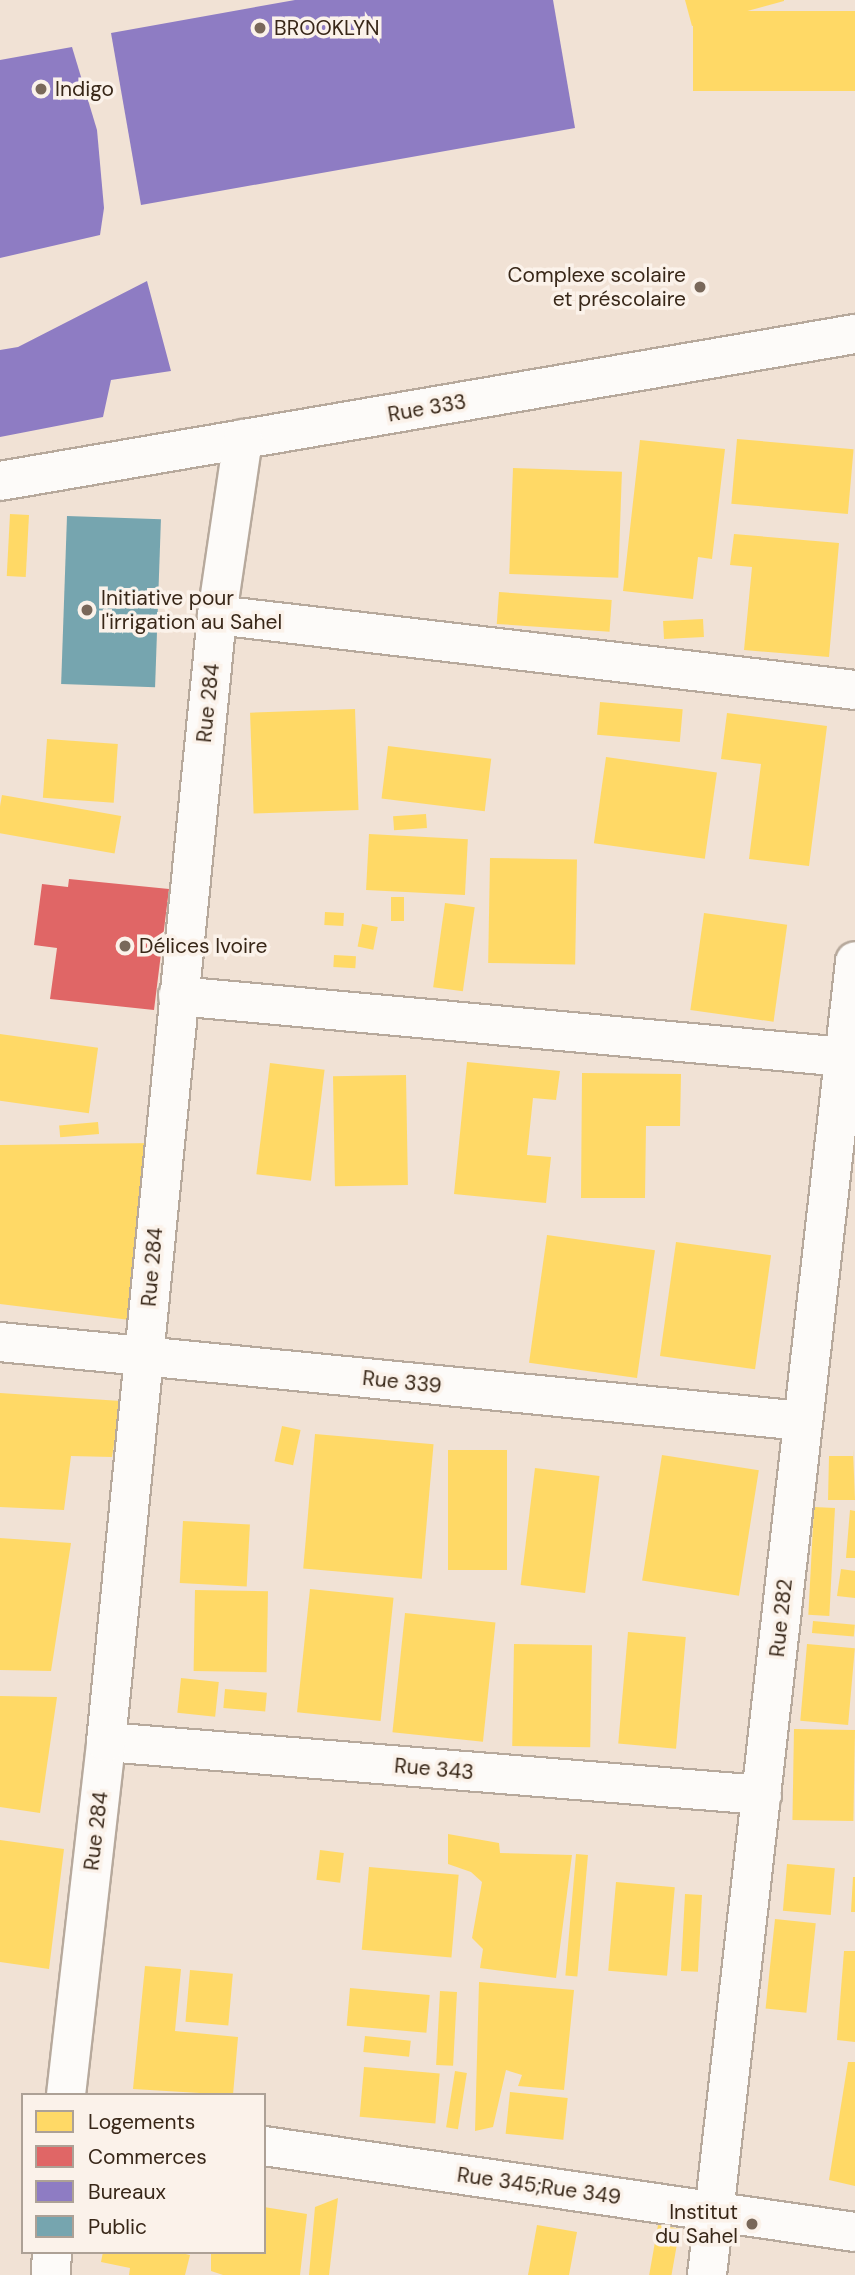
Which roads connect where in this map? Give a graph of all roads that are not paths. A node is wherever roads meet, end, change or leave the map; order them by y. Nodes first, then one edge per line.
1 (855, 334) edge
2 (243, 439) junction
3 (0, 481) edge
4 (217, 615) junction
5 (855, 690) edge
6 (855, 961) edge
7 (178, 996) junction
8 (844, 1057) junction
9 (0, 1342) edge
10 (144, 1356) junction
11 (803, 1422) junction
12 (106, 1742) junction
13 (762, 1795) junction
14 (66, 2093) edge
15 (266, 2146) edge
16 (715, 2211) junction
17 (855, 2232) edge
18 (52, 2254) edge
19 (51, 2275) edge
20 (707, 2275) edge

1 - 2 street, Rue 333
2 - 3 street, Rue 333
2 - 4 street, Rue 284
4 - 5 street
4 - 7 street, Rue 284
6 - 8 street, Rue 282
7 - 8 street
7 - 10 street, Rue 284
8 - 11 street, Rue 282
9 - 10 street, Rue 339
10 - 11 street, Rue 339
10 - 12 street, Rue 284
11 - 13 street, Rue 282
12 - 13 street, Rue 343
12 - 14 street, Rue 284
13 - 16 street, Rue 282
15 - 16 street, Rue 345;Rue 349
16 - 17 street, Rue 345;Rue 349
16 - 20 street, Rue 282
18 - 19 street

